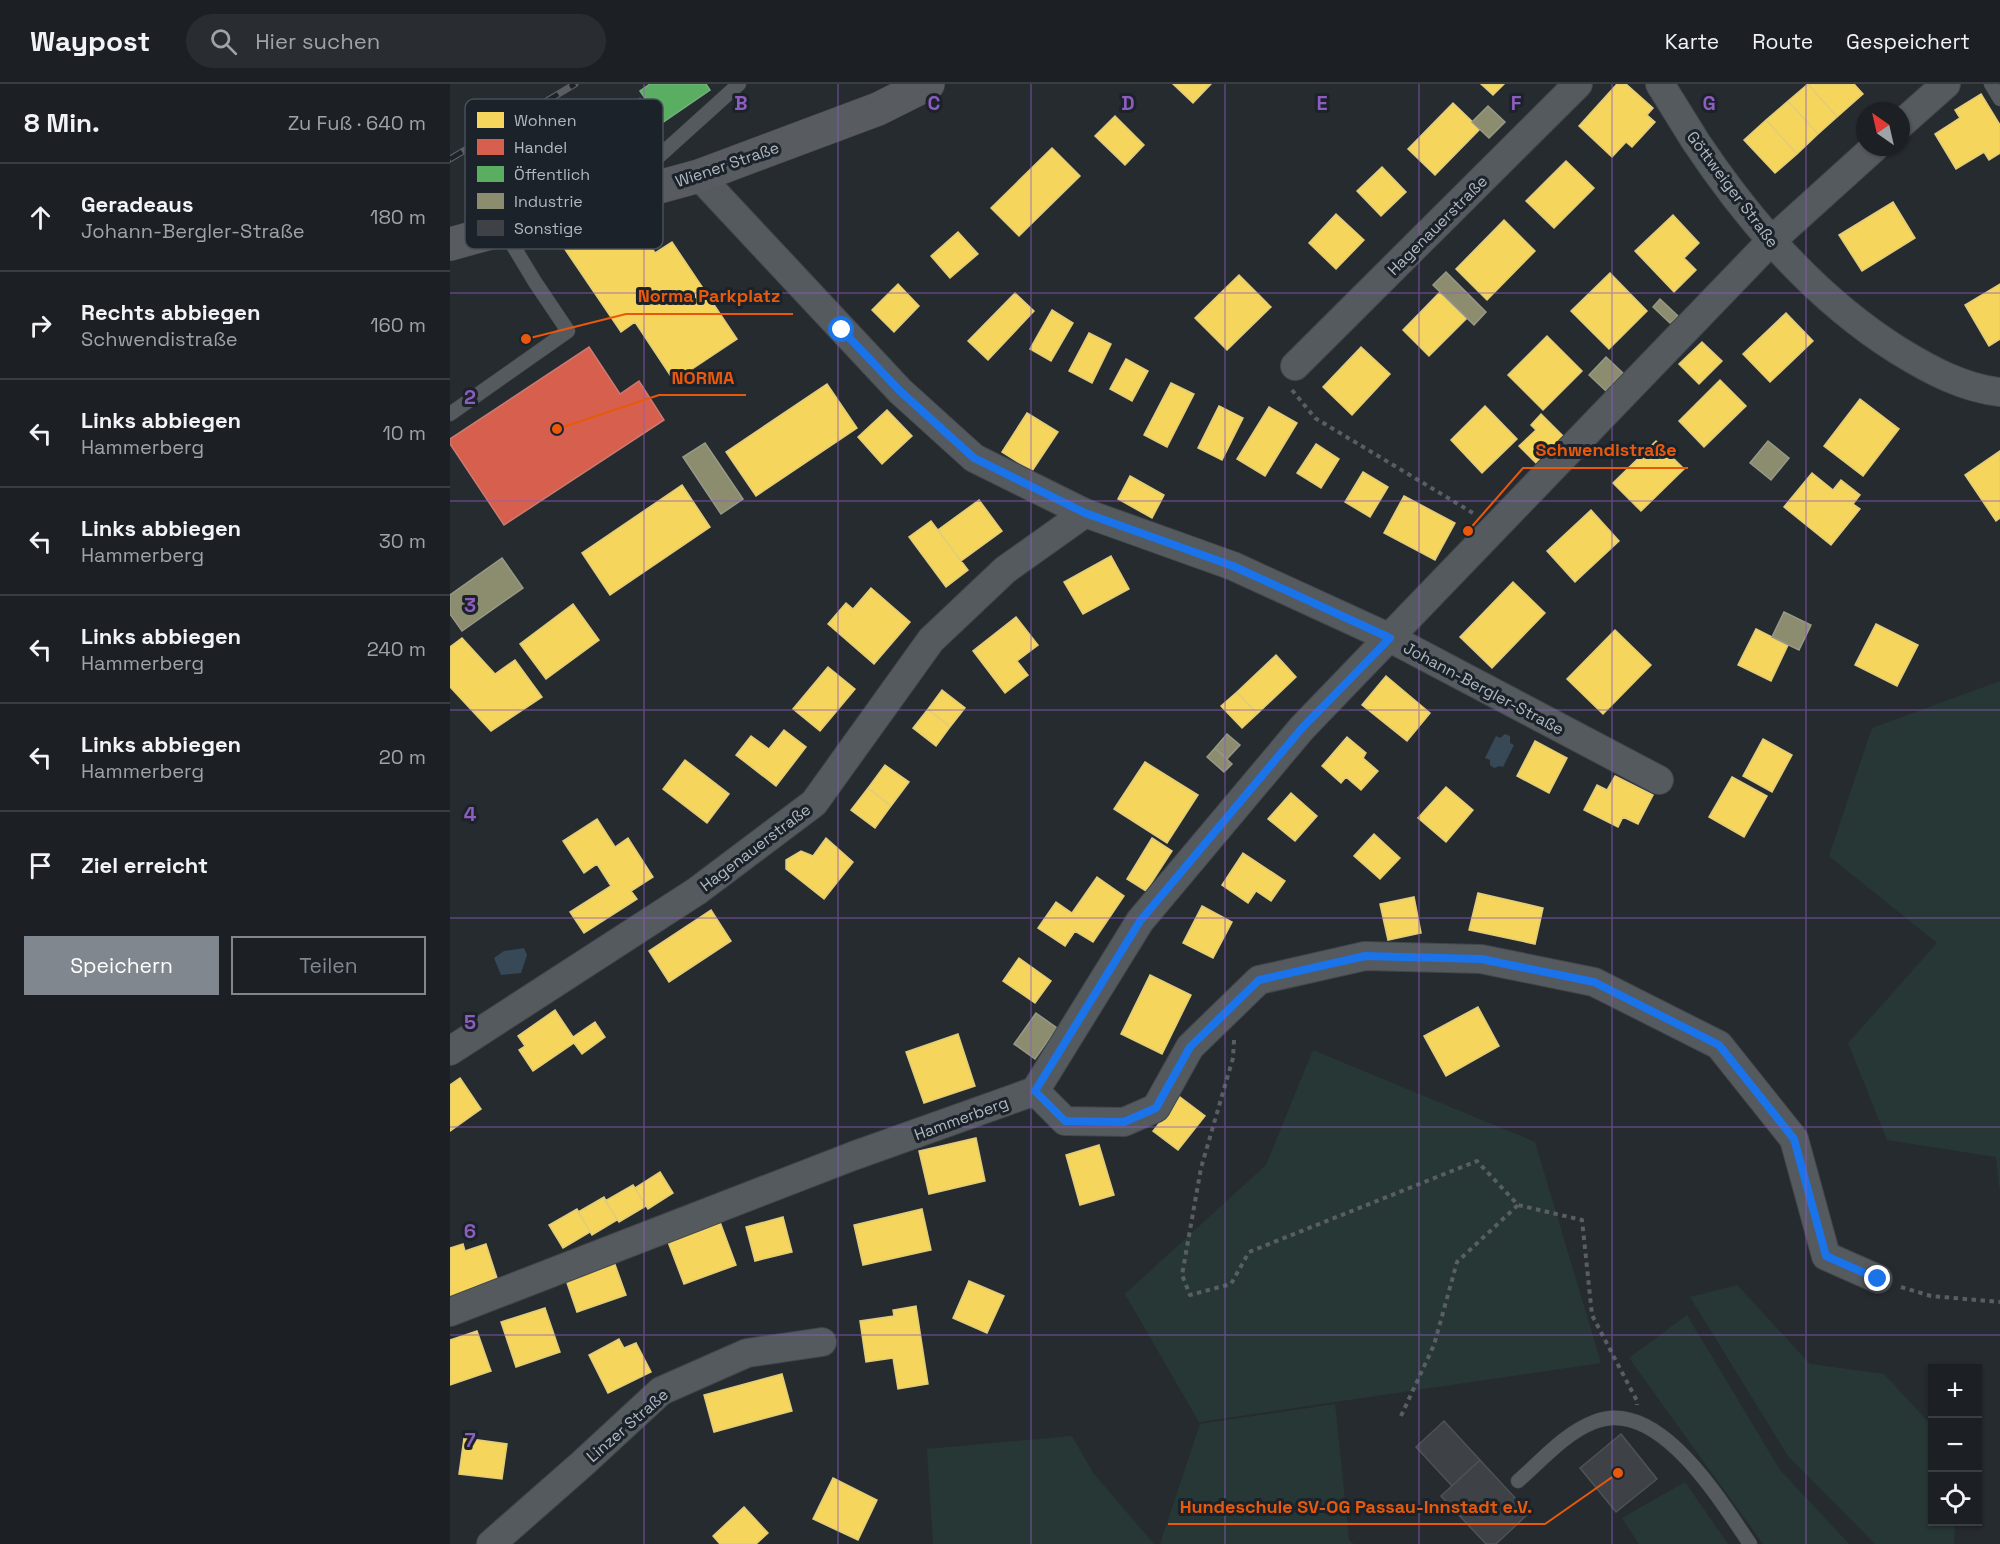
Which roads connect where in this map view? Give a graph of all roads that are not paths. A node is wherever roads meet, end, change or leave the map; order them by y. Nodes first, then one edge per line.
1 (739, 84) edge
2 (928, 84) edge
3 (1578, 84) edge
4 (1660, 84) edge
5 (1946, 84) edge
6 (1991, 84) edge
7 (2000, 99) edge
8 (1910, 115) edge
9 (663, 152) edge
10 (1865, 156) edge
11 (699, 176) junction
12 (663, 186) edge
13 (465, 240) edge
14 (1771, 242) junction
15 (450, 244) edge
16 (515, 249) edge
17 (1295, 366) road end
18 (2000, 392) edge
19 (450, 414) edge
20 (1085, 513) junction
21 (1390, 638) junction
22 (1659, 780) dead end
23 (450, 1051) edge
24 (1035, 1091) junction
25 (1878, 1279) road end
26 (450, 1312) edge
27 (822, 1342) dead end
28 (1518, 1481) dead end
29 (491, 1544) edge
30 (1750, 1544) edge

1 - 9 lane
2 - 11 main road, Wiener Straße
3 - 17 street, Hagenauerstraße
4 - 14 street, Göttweiger Straße
5 - 8 street
6 - 7 lane
10 - 14 street
11 - 12 main road, Wiener Straße
11 - 20 street, Johann-Bergler-Straße
13 - 15 main road, Wiener Straße
14 - 18 street, Göttweiger Straße
14 - 21 street
16 - 19 lane
20 - 21 street, Johann-Bergler-Straße
20 - 23 street, Hagenauerstraße
21 - 22 street, Johann-Bergler-Straße
21 - 24 street
24 - 25 street
24 - 26 street, Hammerberg
27 - 29 street, Linzer Straße
28 - 30 lane

